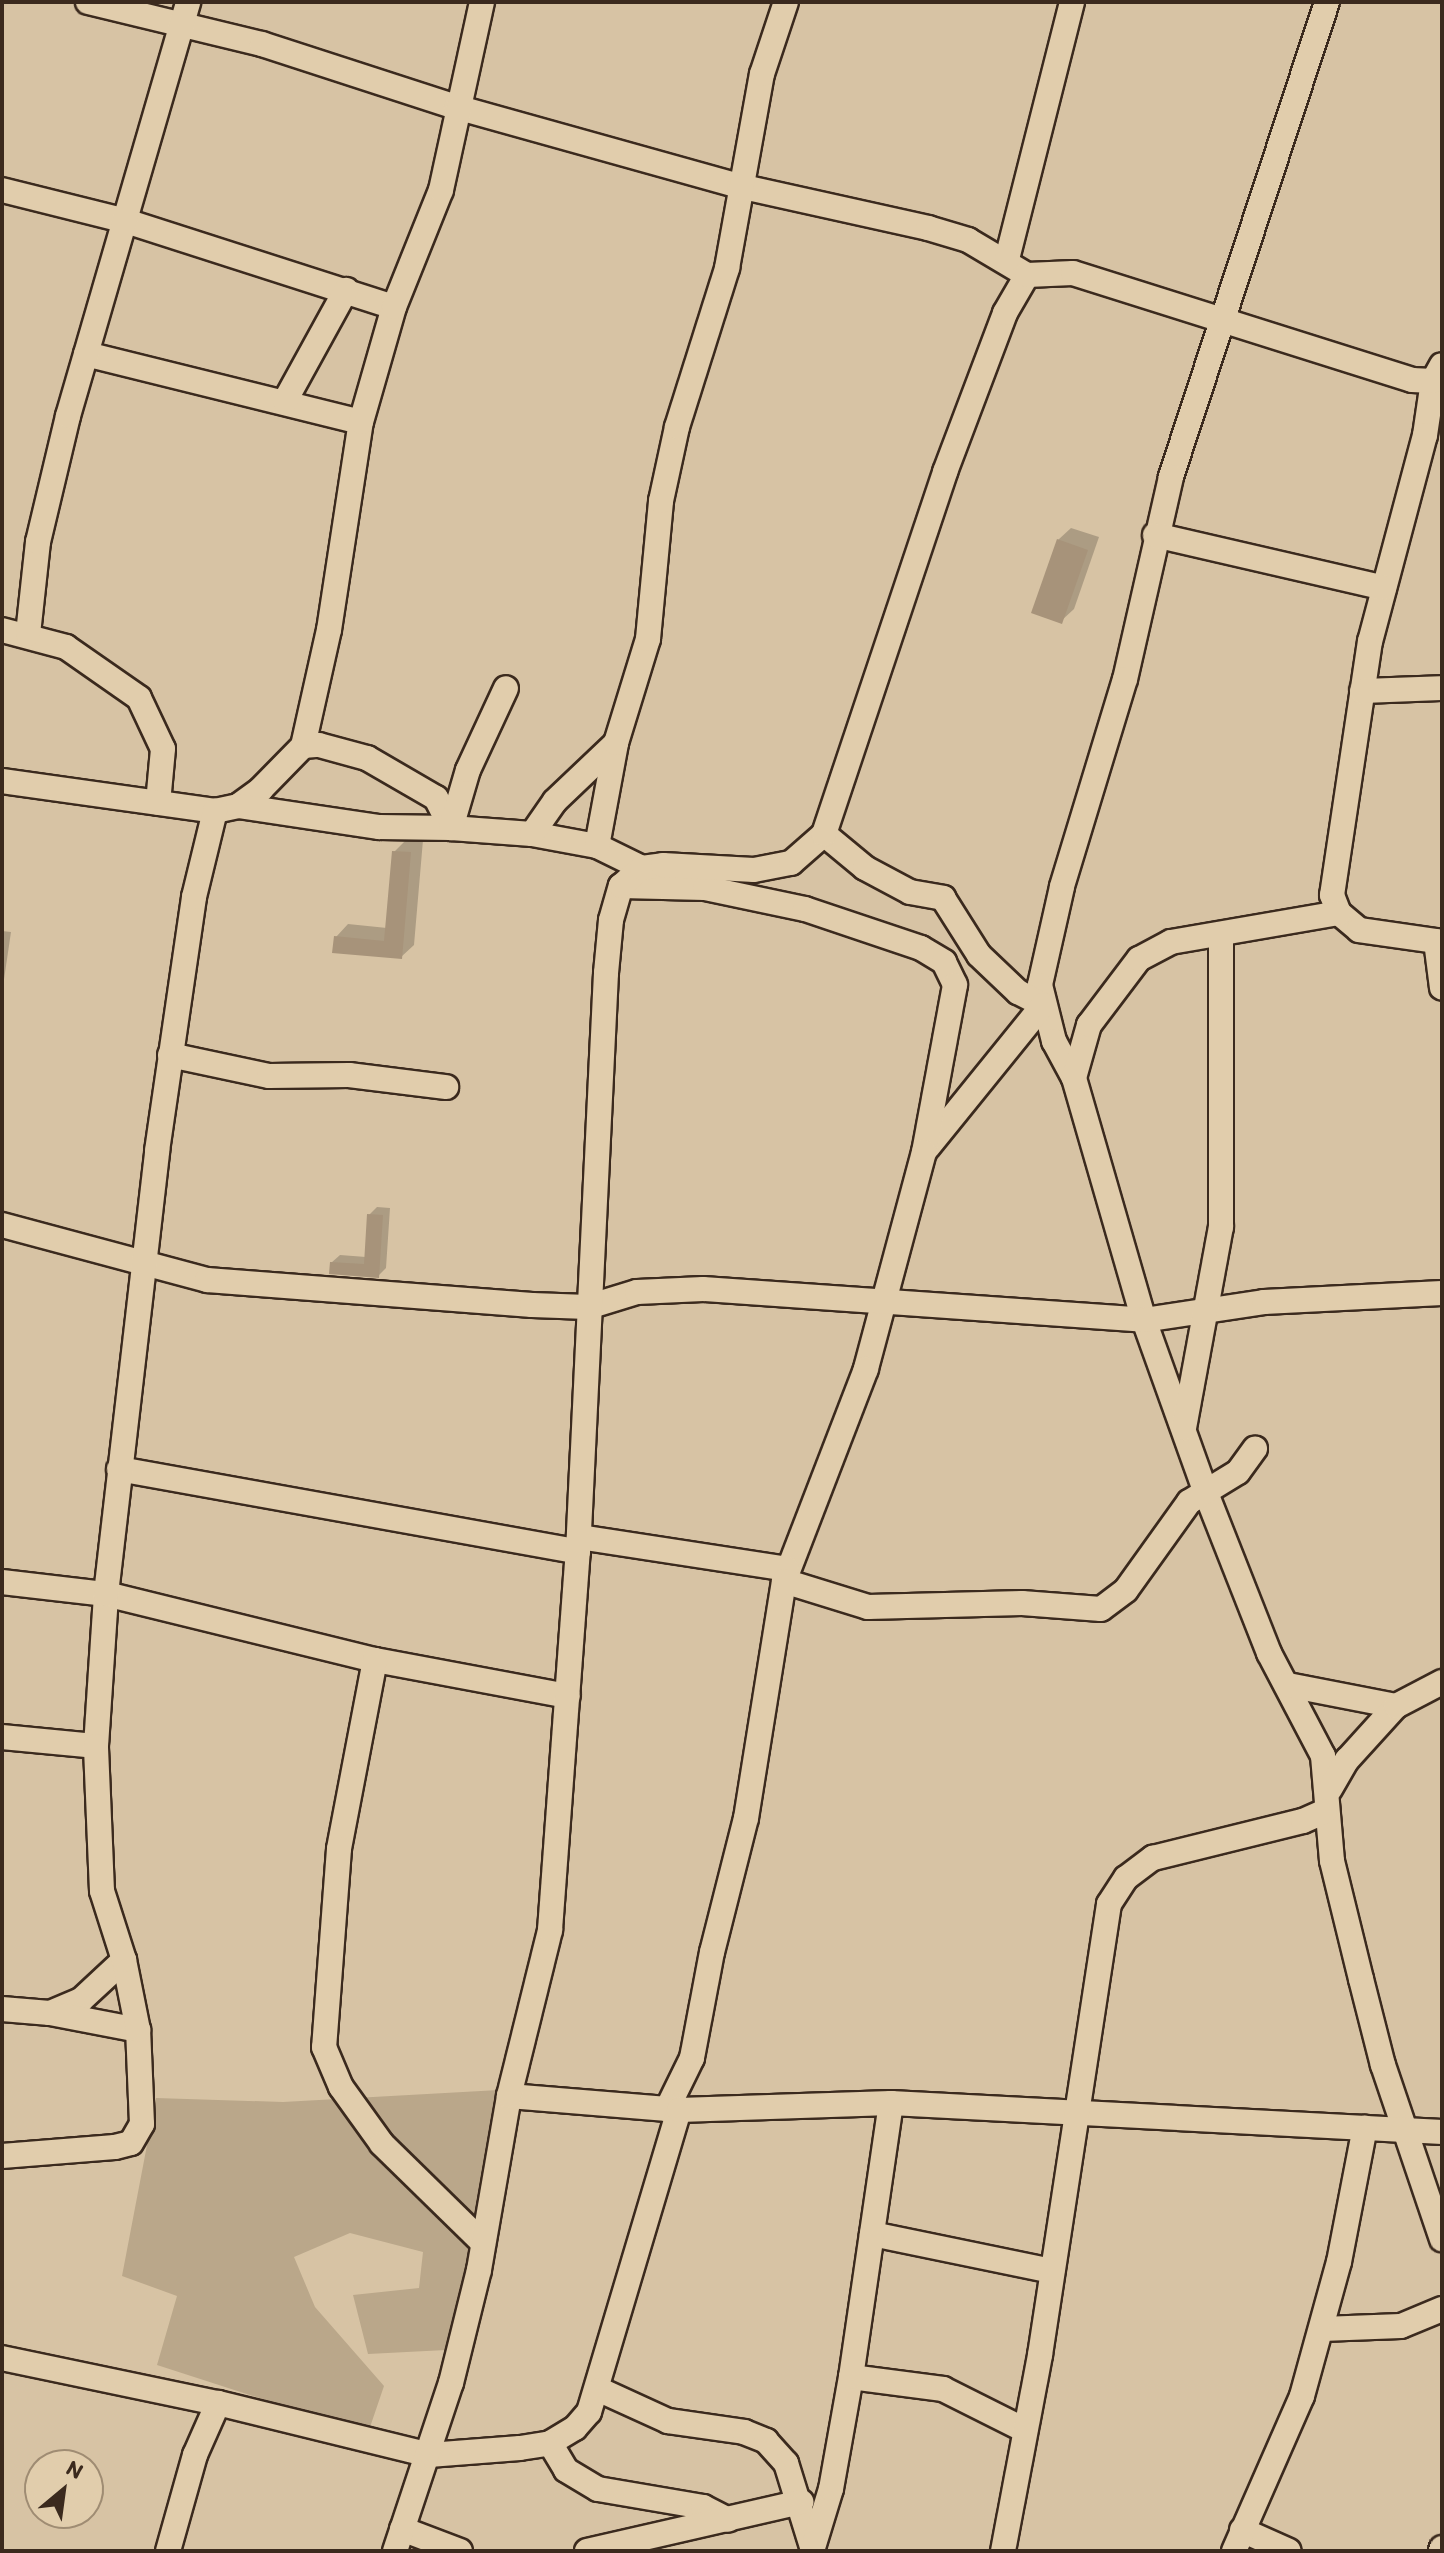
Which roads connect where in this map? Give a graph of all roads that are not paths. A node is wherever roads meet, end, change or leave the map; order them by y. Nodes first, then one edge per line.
1 (88, 2) edge
2 (482, 2) edge
3 (786, 2) edge
4 (1072, 2) edge
5 (1327, 2) edge
6 (186, 13) edge
7 (456, 107) junction
8 (739, 186) junction
9 (2, 190) edge
10 (126, 221) junction
11 (1007, 259) junction
12 (1027, 275) junction
13 (346, 290) junction
14 (394, 307) junction
15 (1226, 318) junction
16 (86, 354) junction
17 (1438, 373) edge
18 (285, 401) junction
19 (361, 422) junction
20 (1433, 437) edge
21 (1155, 535) junction
22 (1384, 588) junction
23 (2, 630) edge
24 (28, 634) junction
25 (506, 688) dead end
26 (1442, 688) edge
27 (1362, 691) junction
28 (616, 743) junction
29 (303, 746) junction
30 (2, 781) edge
31 (158, 803) junction
32 (226, 809) junction
33 (451, 828) junction
34 (532, 834) junction
35 (824, 834) junction
36 (597, 846) junction
37 (642, 868) junction
38 (621, 886) junction
39 (1339, 913) junction
40 (1221, 935) junction
41 (1439, 942) edge
42 (1442, 988) edge
43 (1043, 1005) junction
44 (170, 1055) junction
45 (1074, 1078) junction
46 (446, 1087) dead end
47 (924, 1152) junction
48 (2, 1225) edge
49 (143, 1266) junction
50 (1442, 1293) edge
51 (883, 1301) junction
52 (588, 1307) junction
53 (1209, 1307) junction
54 (1144, 1320) junction
55 (1184, 1431) junction
56 (1255, 1449) dead end
57 (119, 1469) junction
58 (1206, 1493) junction
59 (578, 1545) junction
60 (786, 1575) junction
61 (2, 1582) edge
62 (106, 1594) junction
63 (375, 1660) junction
64 (1442, 1682) edge
65 (1288, 1685) junction
66 (568, 1696) junction
67 (1396, 1706) junction
68 (2, 1737) edge
69 (96, 1746) junction
70 (1328, 1800) junction
71 (124, 1960) junction
72 (2, 2009) edge
73 (50, 2013) junction
74 (138, 2030) junction
75 (509, 2096) junction
76 (891, 2103) junction
77 (673, 2109) junction
78 (1075, 2110) junction
79 (1365, 2127) junction
80 (1404, 2129) junction
81 (1442, 2132) edge
82 (2, 2156) edge
83 (872, 2234) junction
84 (1442, 2239) edge
85 (483, 2243) junction
86 (1052, 2271) junction
87 (1442, 2309) edge
88 (1322, 2329) junction
89 (2, 2358) edge
90 (851, 2377) junction
91 (600, 2390) junction
92 (218, 2403) junction
93 (1025, 2430) junction
94 (550, 2443) junction
95 (429, 2455) junction
96 (801, 2502) junction
97 (728, 2520) junction
98 (398, 2540) edge
99 (1238, 2541) edge
100 (812, 2550) edge
101 (168, 2551) edge
102 (460, 2551) edge
103 (587, 2551) edge
104 (1003, 2551) edge
105 (1289, 2551) edge

1 - 6 street
2 - 7 street
3 - 8 street
4 - 11 street
5 - 15 street
6 - 7 street
6 - 10 street
7 - 8 street
7 - 14 street
8 - 11 street
8 - 28 street
9 - 10 street
10 - 13 street
10 - 16 street
11 - 12 street
12 - 15 street
12 - 35 street
13 - 14 street
13 - 18 street
14 - 19 street
15 - 17 street
15 - 21 street
16 - 18 street
16 - 24 street
17 - 20 street
18 - 19 street
19 - 29 street
20 - 22 street
21 - 22 street
21 - 43 street
22 - 27 street
23 - 24 street
24 - 31 street
25 - 33 street
26 - 27 street
27 - 39 street
28 - 34 street
28 - 36 street
29 - 32 street
29 - 33 street
30 - 31 street
31 - 32 street
32 - 33 street
32 - 44 street
33 - 34 street
34 - 36 street
35 - 37 street
35 - 43 street
36 - 37 street
37 - 38 street
38 - 47 street
38 - 52 street
39 - 40 street
39 - 41 street
40 - 45 street
40 - 53 street
41 - 42 street
43 - 45 street
43 - 47 street
44 - 46 street
44 - 49 street
45 - 54 street
47 - 51 street
48 - 49 street
49 - 52 street
49 - 57 street
50 - 53 street
51 - 52 street
51 - 54 street
51 - 60 street
52 - 59 street
53 - 54 street
53 - 55 street
54 - 55 street
55 - 58 street
56 - 58 street
57 - 59 street
57 - 62 street
58 - 60 street
58 - 65 street
59 - 60 street
59 - 66 street
60 - 77 street
61 - 62 street
62 - 63 street
62 - 69 street
63 - 66 street
63 - 85 street
64 - 67 street
65 - 67 street
65 - 70 street
66 - 75 street
67 - 70 street
68 - 69 street
69 - 71 street
70 - 78 street
70 - 80 street
71 - 73 street
71 - 74 street
72 - 73 street
73 - 74 street
74 - 82 street
75 - 77 street
75 - 85 street
76 - 77 street
76 - 78 street
76 - 83 street
77 - 91 street
78 - 79 street
78 - 86 street
79 - 80 street
79 - 88 street
80 - 81 street
80 - 84 street
83 - 86 street
83 - 90 street
85 - 95 street
86 - 93 street
87 - 88 street
88 - 99 street
89 - 92 street
90 - 93 street
90 - 100 street
91 - 94 street
91 - 96 street
92 - 95 street
92 - 101 street
93 - 104 street
94 - 95 street
94 - 97 street
95 - 98 street
96 - 97 street
96 - 100 street
97 - 103 street
98 - 102 street
99 - 105 street

